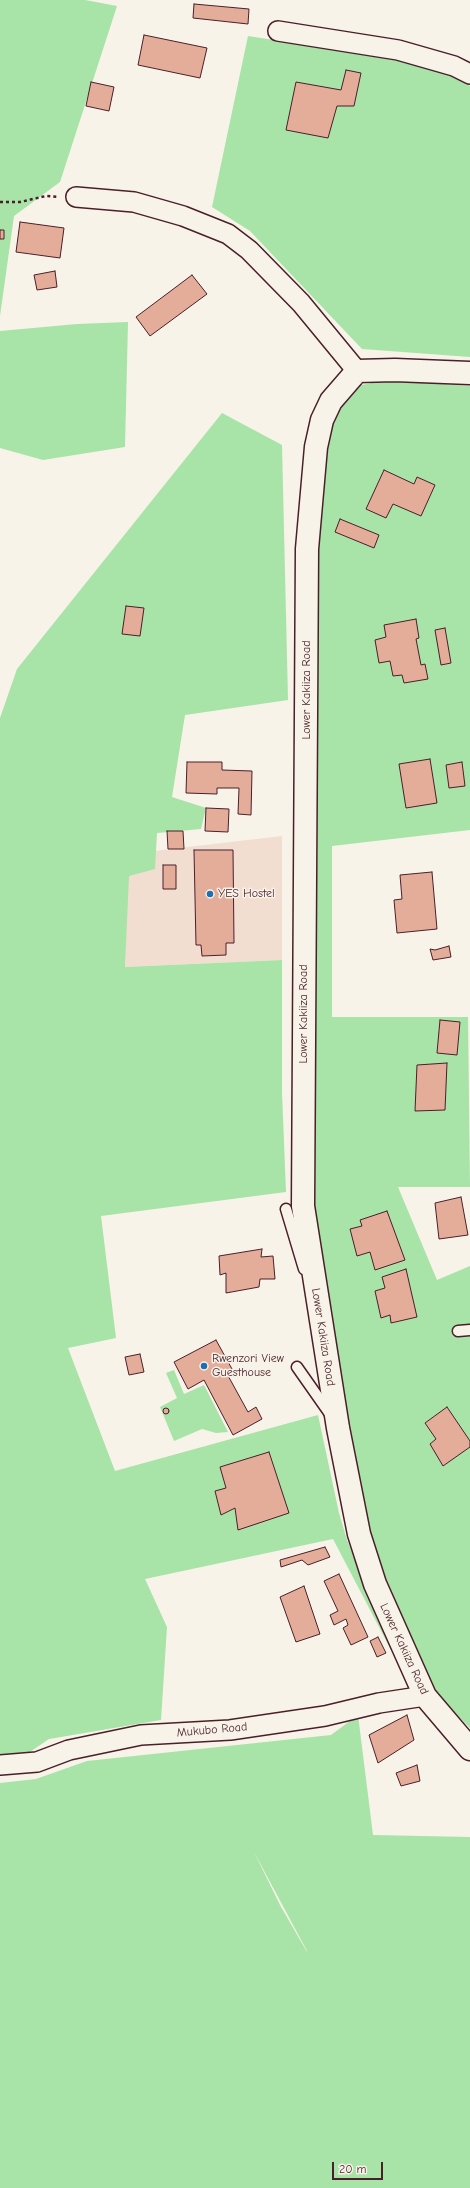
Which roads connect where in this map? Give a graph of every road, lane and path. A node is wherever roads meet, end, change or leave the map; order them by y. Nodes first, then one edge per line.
1 (278, 31) dead end
2 (470, 74) edge
3 (76, 197) joint
4 (0, 202) edge
5 (357, 371) junction
6 (470, 373) edge
7 (286, 1209) dead end
8 (317, 1302) junction
9 (470, 1330) edge
10 (458, 1331) dead end
11 (297, 1367) dead end
12 (338, 1428) junction
13 (425, 1696) junction
14 (470, 1749) edge
15 (0, 1765) edge

1 - 2 street
3 - 4 path
3 - 5 street
5 - 6 main road
5 - 8 main road, Lower Kakiiza Road
7 - 8 lane
8 - 12 main road, Lower Kakiiza Road
9 - 10 lane
11 - 12 lane
12 - 13 main road, Lower Kakiiza Road
13 - 14 main road, Lower Kakiiza Road
13 - 15 street, Mukubo Road

